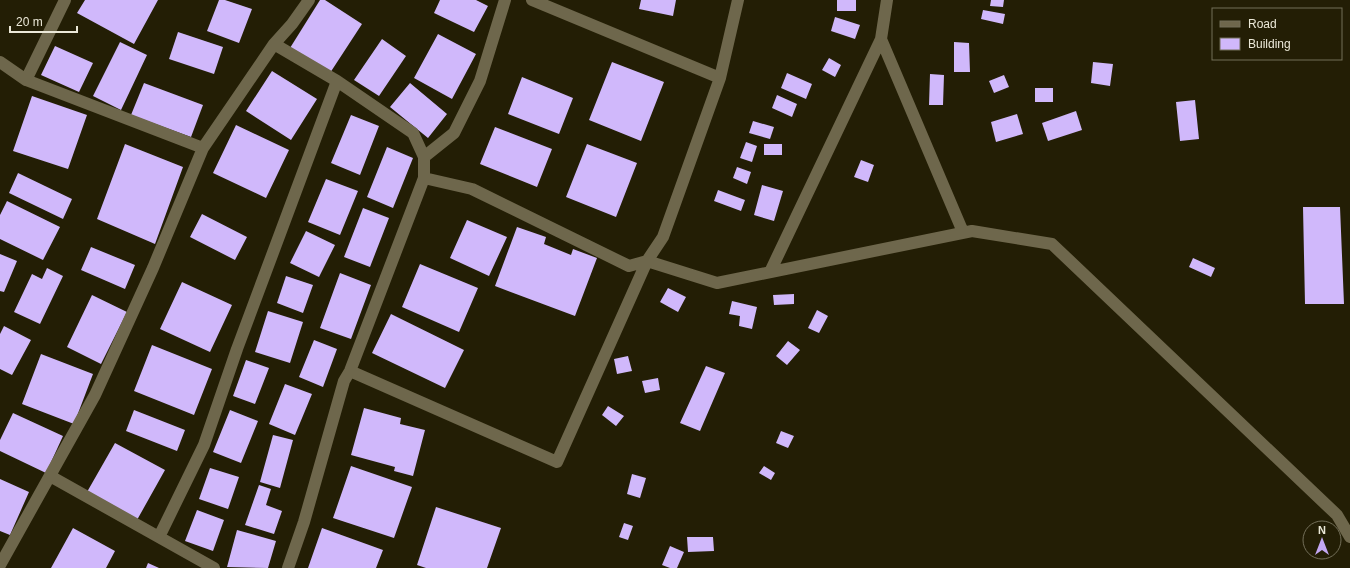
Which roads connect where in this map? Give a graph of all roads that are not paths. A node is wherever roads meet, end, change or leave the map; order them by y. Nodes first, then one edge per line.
1 (66, 0) edge
2 (309, 0) edge
3 (505, 0) edge
4 (532, 0) edge
5 (738, 0) edge
6 (887, 0) edge
7 (881, 39) junction
8 (274, 44) junction
9 (0, 62) edge
10 (720, 78) junction
11 (26, 80) junction
12 (337, 82) junction
13 (203, 148) junction
14 (424, 157) junction
15 (424, 178) junction
16 (963, 232) junction
17 (647, 261) junction
18 (770, 272) junction
19 (350, 371) junction
20 (50, 476) junction
21 (159, 537) junction
22 (1350, 537) edge
23 (0, 565) edge
24 (214, 568) edge
25 (288, 568) edge

1 - 11 street
2 - 8 street
3 - 14 street
4 - 10 street
5 - 10 street
6 - 7 street
7 - 16 street
7 - 18 street
8 - 12 street
8 - 13 street
9 - 11 street
10 - 17 street
11 - 13 street
12 - 14 street
12 - 21 street
13 - 20 street
14 - 15 street
15 - 17 street
15 - 19 street
16 - 18 street
16 - 22 street
17 - 18 street
17 - 19 street
19 - 25 street
20 - 21 street
20 - 23 street
21 - 24 street

